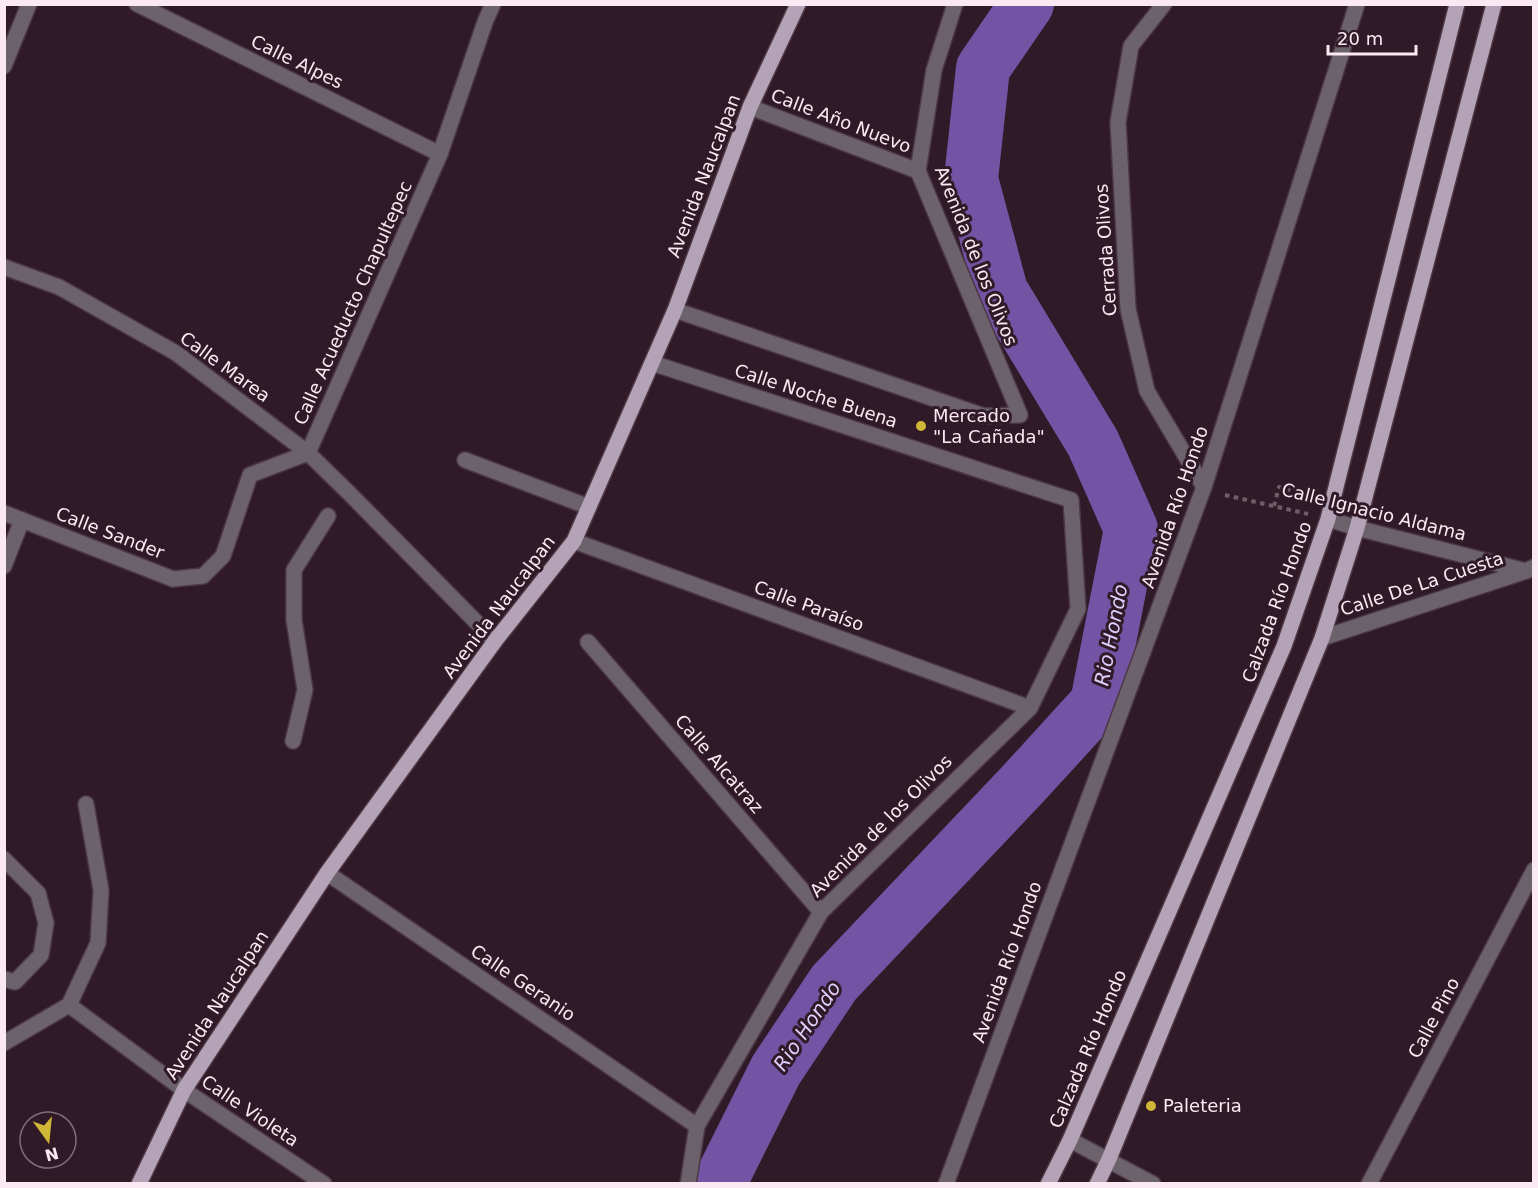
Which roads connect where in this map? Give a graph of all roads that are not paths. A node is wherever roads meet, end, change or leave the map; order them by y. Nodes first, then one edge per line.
1 (28, 4) edge
2 (137, 4) edge
3 (493, 4) edge
4 (798, 4) edge
5 (955, 4) edge
6 (1164, 4) edge
7 (1357, 4) edge
8 (1457, 4) edge
9 (1494, 4) edge
10 (4, 66) edge
11 (750, 107) junction
12 (440, 154) junction
13 (918, 171) junction
14 (4, 267) edge
15 (675, 310) junction
16 (652, 363) junction
17 (308, 453) junction
18 (465, 460) dead end
19 (1204, 487) junction
20 (1071, 500) joint
21 (589, 507) junction
22 (4, 513) edge
23 (327, 516) dead end
24 (1328, 519) junction
25 (22, 520) junction
26 (1358, 528) junction
27 (574, 541) junction
28 (4, 566) edge
29 (1531, 571) edge
30 (203, 576) joint
31 (1322, 638) junction
32 (495, 641) junction
33 (588, 642) dead end
34 (1030, 708) junction
35 (293, 741) dead end
36 (86, 804) dead end
37 (4, 859) edge
38 (1533, 870) edge
39 (327, 873) junction
40 (821, 912) junction
41 (10, 981) edge
42 (69, 1005) junction
43 (4, 1043) edge
44 (184, 1090) junction
45 (697, 1126) junction
46 (1070, 1140) junction
47 (1109, 1160) junction
48 (139, 1184) edge
49 (324, 1184) edge
50 (688, 1184) edge
51 (946, 1184) edge
52 (1048, 1184) edge
53 (1096, 1184) edge
54 (1153, 1184) edge
55 (1369, 1184) edge

1 - 10 street
2 - 12 street, Calle Alpes
3 - 12 street, Calle Acueducto Chapultepec
4 - 11 main road, Avenida Naucalpan
5 - 13 street, Avenida de los Olivos
6 - 19 street, Cerrada Olivos
7 - 19 street, Avenida Río Hondo
8 - 24 main road, Calzada Río Hondo
9 - 26 main road
11 - 13 street, Calle Año Nuevo
11 - 15 main road, Avenida Naucalpan
12 - 17 street, Calle Acueducto Chapultepec
13 - 15 street, Avenida de los Olivos
14 - 17 street, Calle Marea
15 - 16 main road, Avenida Naucalpan
16 - 20 street, Calle Noche Buena
16 - 21 main road, Avenida Naucalpan
17 - 30 street, Calle Acueducto Chapultepec
17 - 32 street, Calle Marea
18 - 21 street
19 - 51 street, Avenida Río Hondo
20 - 34 street, Avenida de los Olivos
21 - 27 main road, Avenida Naucalpan
22 - 25 street, Calle Sander
23 - 35 street
24 - 26 street, Calle Ignacio Aldama
24 - 46 main road, Calzada Río Hondo
25 - 28 street
25 - 30 street, Calle Sander
26 - 29 street, Calle Ignacio Aldama
26 - 31 main road
27 - 32 main road, Avenida Naucalpan
27 - 34 street, Calle Paraíso
29 - 31 street, Calle De La Cuesta
31 - 47 main road
32 - 39 main road, Avenida Naucalpan
33 - 40 street, Calle Alcatraz
34 - 40 street, Avenida de los Olivos
36 - 42 street
37 - 41 street
38 - 55 street, Calle Pino
39 - 44 main road, Avenida Naucalpan
39 - 45 street, Calle Geranio
40 - 45 street, Avenida de los Olivos
42 - 43 street
42 - 44 street, Calle Violeta
44 - 48 main road, Avenida Naucalpan
44 - 49 street, Calle Violeta
45 - 50 street, Avenida de los Olivos
46 - 47 street
46 - 52 main road, Calzada Río Hondo
47 - 53 main road
47 - 54 street

